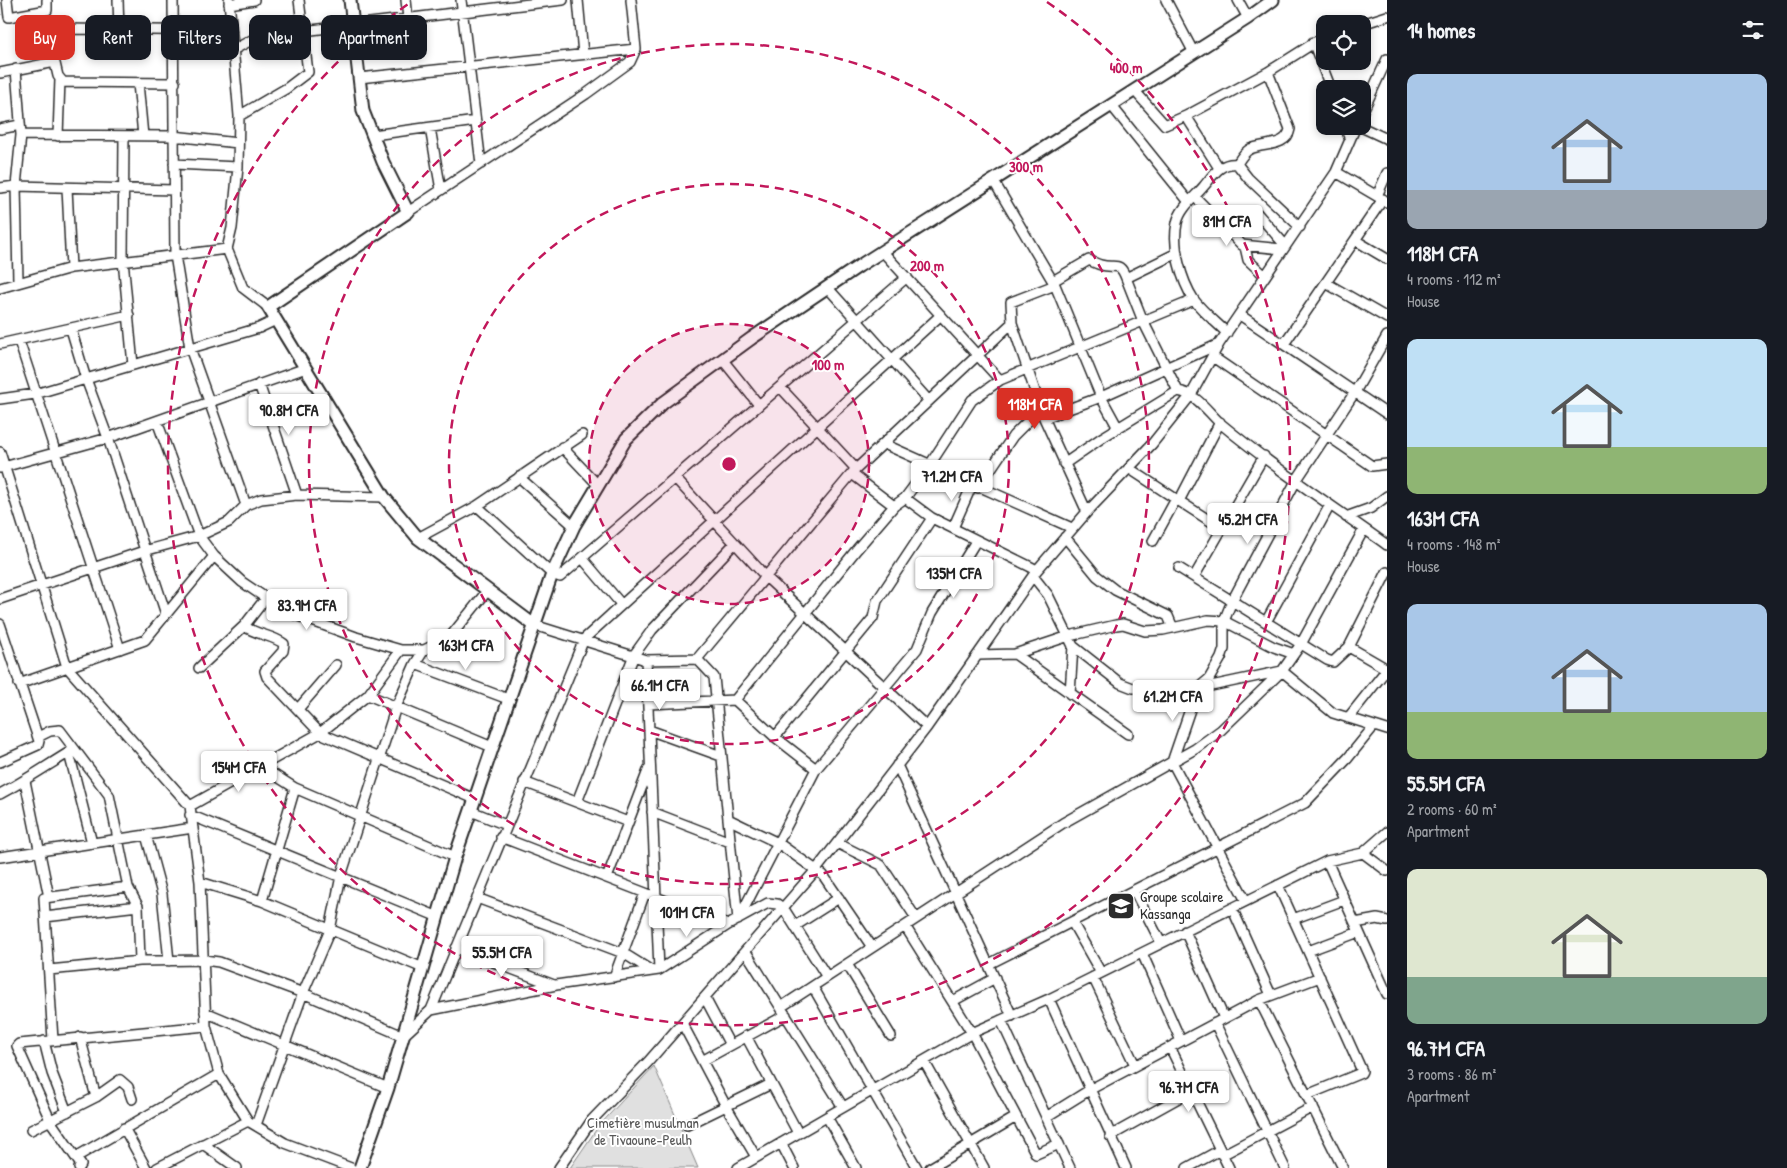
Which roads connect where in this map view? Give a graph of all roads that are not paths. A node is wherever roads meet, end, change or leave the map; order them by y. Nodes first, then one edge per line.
1 (8, 0) edge
2 (47, 0) edge
3 (118, 0) edge
4 (173, 0) edge
5 (254, 0) edge
6 (299, 0) edge
7 (350, 0) edge
8 (406, 0) edge
9 (461, 0) edge
10 (563, 0) edge
11 (578, 0) edge
12 (630, 0) edge
13 (1166, 0) edge
14 (1238, 0) edge
15 (229, 2) edge
16 (521, 2) edge
17 (1266, 2) edge
18 (463, 12) junction
19 (118, 15) edge
20 (174, 15) edge
21 (230, 15) edge
22 (301, 15) edge
23 (352, 15) edge
24 (408, 15) edge
25 (1387, 16) edge
26 (427, 17) edge
27 (5, 18) edge
28 (1248, 18) junction
29 (1371, 21) edge
30 (1316, 40) edge
31 (1313, 42) junction
32 (636, 49) junction
33 (1194, 53) junction
34 (583, 54) junction
35 (1387, 59) edge
36 (52, 60) edge
37 (54, 60) edge
38 (175, 60) edge
39 (234, 60) edge
40 (306, 60) edge
41 (357, 60) edge
42 (469, 66) junction
43 (16, 69) junction
44 (1268, 72) junction
45 (0, 73) edge
46 (359, 78) junction
47 (60, 80) junction
48 (1328, 80) edge
49 (138, 83) junction
50 (175, 83) junction
51 (1134, 90) junction
52 (1371, 94) edge
53 (1111, 105) junction
54 (239, 116) junction
55 (1186, 116) junction
56 (476, 122) junction
57 (20, 125) junction
58 (430, 128) junction
59 (0, 130) edge
60 (1371, 132) edge
61 (373, 135) junction
62 (1348, 135) edge
63 (1353, 135) edge
64 (21, 136) junction
65 (58, 136) junction
66 (124, 136) junction
67 (143, 136) junction
68 (174, 136) junction
69 (1387, 139) edge
70 (1350, 140) junction
71 (238, 143) junction
72 (174, 164) junction
73 (481, 164) junction
74 (1237, 164) junction
75 (238, 167) junction
76 (1219, 168) junction
77 (1336, 172) junction
78 (1387, 173) edge
79 (993, 180) junction
80 (16, 186) junction
81 (0, 188) edge
82 (67, 188) junction
83 (123, 189) junction
84 (174, 190) junction
85 (441, 190) junction
86 (1192, 199) junction
87 (1382, 199) edge
88 (408, 212) junction
89 (1256, 212) dead end
90 (1300, 227) junction
91 (1355, 240) junction
92 (1245, 247) junction
93 (1284, 247) junction
94 (227, 249) junction
95 (883, 252) junction
96 (1177, 253) junction
97 (175, 255) junction
98 (1387, 259) edge
99 (123, 260) junction
100 (71, 268) junction
101 (1265, 276) junction
102 (907, 277) junction
103 (1126, 278) junction
104 (18, 281) junction
105 (1054, 283) junction
106 (1326, 283) junction
107 (827, 287) junction
108 (0, 288) edge
109 (1194, 300) junction
110 (268, 307) junction
111 (128, 315) junction
112 (941, 315) junction
113 (1240, 315) junction
114 (1387, 318) edge
115 (276, 320) junction
116 (856, 321) junction
117 (1143, 321) junction
118 (1012, 323) junction
119 (71, 329) junction
120 (1227, 333) junction
121 (1387, 336) edge
122 (19, 341) junction
123 (0, 344) edge
124 (1219, 344) junction
125 (1284, 344) junction
126 (1080, 347) junction
127 (190, 348) junction
128 (978, 356) junction
129 (1213, 357) junction
130 (722, 359) junction
131 (892, 360) junction
132 (133, 365) junction
133 (306, 368) junction
134 (1166, 368) junction
135 (1027, 369) junction
136 (86, 379) junction
137 (1000, 380) junction
138 (258, 384) junction
139 (780, 387) junction
140 (1178, 391) junction
141 (1355, 392) junction
142 (36, 394) junction
143 (1192, 395) junction
144 (1102, 397) junction
145 (0, 399) edge
146 (929, 401) junction
147 (210, 402) junction
148 (759, 405) junction
149 (1041, 408) junction
150 (1387, 414) edge
151 (1044, 418) junction
152 (157, 421) junction
153 (1220, 422) junction
154 (818, 428) junction
155 (1118, 428) junction
156 (582, 435) dead end
157 (1326, 436) junction
158 (108, 438) junction
159 (884, 444) junction
160 (562, 447) junction
161 (0, 452) edge
162 (56, 452) junction
163 (1264, 456) junction
164 (1064, 464) junction
165 (1387, 464) edge
166 (929, 466) junction
167 (2, 467) edge
168 (1130, 469) junction
169 (854, 472) junction
170 (519, 477) junction
171 (675, 478) junction
172 (1296, 481) junction
173 (598, 484) junction
174 (975, 487) junction
175 (296, 495) junction
176 (1387, 496) edge
177 (384, 497) junction
178 (905, 498) junction
179 (1177, 500) junction
180 (246, 505) junction
181 (1330, 505) junction
182 (477, 506) junction
183 (894, 506) junction
184 (1087, 512) junction
185 (1346, 516) junction
186 (932, 518) junction
187 (714, 520) junction
188 (574, 526) junction
189 (953, 528) junction
190 (1072, 528) junction
191 (1221, 528) junction
192 (1364, 529) junction
193 (199, 536) junction
194 (1065, 537) junction
195 (418, 538) junction
196 (976, 541) junction
197 (1153, 541) dead end
198 (735, 543) junction
199 (1387, 545) edge
200 (144, 551) junction
201 (214, 556) junction
202 (583, 559) junction
203 (94, 568) junction
204 (1179, 568) dead end
205 (1387, 572) edge
206 (1035, 573) junction
207 (552, 574) junction
208 (1194, 577) junction
209 (767, 578) junction
210 (41, 585) junction
211 (488, 590) junction
212 (0, 599) edge
213 (265, 599) junction
214 (1232, 601) junction
215 (621, 604) junction
216 (166, 614) junction
217 (806, 614) junction
218 (1224, 621) junction
219 (1266, 622) junction
220 (0, 624) edge
221 (534, 625) junction
222 (244, 626) junction
223 (1173, 628) junction
224 (1069, 636) junction
225 (584, 639) junction
226 (1301, 644) junction
227 (1073, 646) junction
228 (1349, 647) junction
229 (120, 649) junction
230 (401, 650) junction
231 (424, 650) junction
232 (845, 652) junction
233 (1015, 654) junction
234 (1294, 654) junction
235 (634, 655) junction
236 (979, 655) junction
237 (697, 659) junction
238 (646, 660) junction
239 (415, 664) junction
240 (336, 665) dead end
241 (67, 667) junction
242 (199, 668) dead end
243 (1387, 669) edge
244 (1282, 671) junction
245 (19, 684) junction
246 (884, 688) junction
247 (1197, 689) junction
248 (1070, 694) junction
249 (368, 695) junction
250 (508, 699) junction
251 (735, 700) junction
252 (716, 701) junction
253 (648, 704) junction
254 (396, 706) junction
255 (298, 709) junction
256 (1348, 718) junction
257 (1374, 726) junction
258 (927, 727) junction
259 (649, 730) junction
260 (1387, 730) edge
261 (320, 733) junction
262 (1128, 734) dead end
263 (38, 737) junction
264 (776, 737) junction
265 (492, 747) junction
266 (71, 751) junction
267 (722, 756) junction
268 (379, 760) junction
269 (0, 762) edge
270 (1172, 762) junction
271 (650, 763) junction
272 (897, 766) junction
273 (262, 767) junction
274 (816, 769) junction
275 (25, 781) junction
276 (524, 782) junction
277 (295, 788) junction
278 (0, 794) edge
279 (475, 799) junction
280 (577, 802) junction
281 (190, 810) junction
282 (471, 811) junction
283 (652, 812) junction
284 (360, 816) junction
285 (728, 819) junction
286 (628, 822) junction
287 (506, 825) junction
288 (193, 828) junction
289 (1387, 832) edge
290 (146, 835) junction
291 (502, 837) junction
292 (119, 839) junction
293 (730, 842) junction
294 (92, 843) junction
295 (778, 843) junction
296 (837, 843) junction
297 (1218, 848) junction
298 (276, 850) junction
299 (40, 851) junction
300 (1363, 853) junction
301 (0, 856) edge
302 (456, 857) junction
303 (1327, 861) junction
304 (816, 870) junction
305 (1387, 871) edge
306 (341, 876) junction
307 (607, 878) junction
308 (200, 882) junction
309 (1278, 885) junction
310 (128, 887) junction
311 (1134, 890) junction
312 (955, 892) junction
313 (645, 893) junction
314 (50, 897) junction
315 (656, 897) junction
316 (476, 898) junction
317 (838, 898) junction
318 (1344, 900) junction
319 (262, 901) junction
320 (1246, 901) junction
321 (138, 906) junction
322 (1232, 908) junction
323 (784, 909) junction
324 (436, 916) junction
325 (45, 917) junction
326 (916, 918) junction
327 (1294, 919) junction
328 (738, 920) junction
329 (1387, 921) edge
330 (1072, 922) junction
331 (728, 925) junction
332 (795, 926) junction
333 (905, 926) junction
334 (1357, 928) junction
335 (330, 930) junction
336 (1185, 931) junction
337 (1161, 943) junction
338 (456, 948) junction
339 (872, 948) junction
340 (1308, 951) junction
341 (746, 952) junction
342 (623, 953) junction
343 (1142, 953) junction
344 (204, 960) junction
345 (140, 961) junction
346 (169, 961) junction
347 (846, 964) junction
348 (989, 964) junction
349 (423, 968) junction
350 (49, 970) junction
351 (655, 971) junction
352 (1097, 975) junction
353 (614, 977) junction
354 (827, 977) junction
355 (1320, 977) junction
356 (995, 978) junction
357 (556, 985) junction
358 (812, 987) junction
359 (303, 994) junction
360 (1387, 994) edge
361 (1271, 995) junction
362 (705, 998) junction
363 (1049, 999) junction
364 (1259, 1000) junction
365 (953, 1001) junction
366 (431, 1010) junction
367 (783, 1011) junction
368 (205, 1012) junction
369 (1012, 1016) junction
370 (1224, 1018) junction
371 (1001, 1020) junction
372 (682, 1023) junction
373 (1215, 1023) junction
374 (206, 1026) junction
375 (972, 1033) junction
376 (404, 1036) junction
377 (746, 1036) junction
378 (891, 1036) dead end
379 (80, 1037) junction
380 (49, 1040) junction
381 (1181, 1041) junction
382 (284, 1045) junction
383 (730, 1045) junction
384 (1170, 1047) junction
385 (702, 1061) junction
386 (924, 1061) junction
387 (1135, 1065) junction
388 (219, 1074) junction
389 (771, 1084) junction
390 (388, 1088) junction
391 (1091, 1089) junction
392 (872, 1090) junction
393 (1191, 1091) junction
394 (1307, 1095) junction
395 (96, 1097) junction
396 (132, 1099) dead end
397 (726, 1106) junction
398 (843, 1107) junction
399 (1313, 1107) junction
400 (67, 1112) junction
401 (827, 1116) junction
402 (1016, 1117) junction
403 (1046, 1117) junction
404 (51, 1122) junction
405 (252, 1123) junction
406 (687, 1125) dead end
407 (124, 1128) junction
408 (31, 1130) dead end
409 (1267, 1131) junction
410 (798, 1133) junction
411 (1110, 1136) junction
412 (781, 1143) junction
413 (203, 1144) junction
414 (970, 1144) junction
415 (1059, 1144) junction
416 (1221, 1152) junction
417 (76, 1157) junction
418 (756, 1157) junction
419 (325, 1159) junction
420 (163, 1167) edge
421 (79, 1168) edge
422 (146, 1168) edge
423 (237, 1168) edge
424 (320, 1168) edge
425 (350, 1168) edge
426 (360, 1168) edge
427 (559, 1168) edge
428 (738, 1168) edge
429 (794, 1168) edge
430 (856, 1168) edge
431 (917, 1168) edge
432 (930, 1168) edge
433 (984, 1168) edge
434 (1070, 1168) edge
435 (1126, 1168) edge
436 (1187, 1168) edge
437 (1228, 1168) edge
438 (1285, 1168) edge
439 (1343, 1168) edge

1 - 27 street
2 - 27 street
3 - 19 street
4 - 20 street
5 - 15 street
6 - 22 street
7 - 23 street
8 - 24 street
9 - 18 street
10 - 16 street
11 - 34 street
12 - 32 street
13 - 33 street
14 - 28 street
15 - 21 street
16 - 18 street
17 - 28 street
18 - 26 street
18 - 42 street
25 - 29 street
28 - 33 street
30 - 31 street
31 - 44 street
31 - 48 street
32 - 34 street
32 - 73 street
33 - 51 street
34 - 42 street
35 - 52 street
36 - 43 street
37 - 47 street
38 - 50 street
39 - 54 street
40 - 54 street
41 - 46 street
42 - 46 street
42 - 56 street
43 - 45 street
43 - 57 street
44 - 55 street
44 - 74 street
46 - 61 street
47 - 49 street
47 - 65 street
49 - 50 street
49 - 67 street
50 - 68 street
51 - 53 street
51 - 55 street
53 - 79 street
53 - 86 street
54 - 71 street
55 - 76 street
56 - 58 street
56 - 73 street
57 - 59 street
57 - 64 street
58 - 61 street
58 - 85 street
60 - 69 street
61 - 88 street
62 - 70 street
63 - 70 street
64 - 65 street
64 - 80 street
65 - 66 street
66 - 67 street
66 - 83 street
67 - 68 street
68 - 71 street
68 - 72 street
70 - 77 street
71 - 75 street
72 - 75 street
72 - 84 street
73 - 85 street
74 - 76 street
74 - 90 street
75 - 94 street
76 - 86 street
77 - 87 street
77 - 90 street
78 - 87 street
79 - 95 street
79 - 105 street
80 - 81 street
80 - 82 street
80 - 104 street
82 - 83 street
82 - 100 street
83 - 84 street
83 - 99 street
84 - 97 street
85 - 88 street
86 - 92 street
86 - 96 street
87 - 91 street
88 - 110 street
89 - 93 street
90 - 93 street
91 - 98 street
91 - 106 street
92 - 93 street
92 - 101 street
93 - 101 street
94 - 97 street
94 - 110 street
95 - 102 street
95 - 107 street
96 - 103 street
96 - 109 street
97 - 99 street
97 - 127 street
99 - 100 street
99 - 111 street
100 - 104 street
101 - 113 street
102 - 112 street
102 - 116 street
103 - 105 street
103 - 117 street
104 - 108 street
105 - 118 street
105 - 126 street
106 - 114 street
106 - 125 street
107 - 116 street
107 - 130 street
109 - 117 street
109 - 120 street
110 - 115 street
111 - 119 street
111 - 132 street
112 - 128 street
112 - 131 street
113 - 120 street
113 - 125 street
115 - 127 street
115 - 133 street
116 - 131 street
116 - 139 street
117 - 126 street
117 - 134 street
118 - 128 street
118 - 135 street
119 - 122 street
119 - 136 street
120 - 124 street
121 - 141 street
122 - 123 street
122 - 142 street
124 - 129 street
124 - 134 street
125 - 141 street
126 - 135 street
126 - 144 street
127 - 132 street
127 - 147 street
128 - 137 street
128 - 146 street
129 - 143 street
129 - 157 street
130 - 148 street
130 - 173 street
131 - 146 street
131 - 154 street
132 - 136 street
133 - 138 street
133 - 177 street
134 - 140 street
134 - 144 street
135 - 137 street
135 - 149 street
136 - 142 street
136 - 158 street
137 - 166 street
138 - 147 street
138 - 175 street
139 - 148 street
139 - 154 street
140 - 143 street
140 - 155 street
141 - 150 street
141 - 157 street
142 - 145 street
142 - 162 street
143 - 153 street
143 - 168 street
144 - 151 street
144 - 155 street
146 - 159 street
147 - 152 street
147 - 180 street
148 - 171 street
149 - 151 street
149 - 174 street
151 - 164 street
152 - 158 street
152 - 193 street
153 - 163 street
153 - 179 street
154 - 169 street
154 - 187 street
155 - 164 street
156 - 160 street
157 - 165 street
157 - 172 street
158 - 162 street
158 - 200 street
159 - 166 street
159 - 169 street
160 - 170 street
160 - 173 street
161 - 167 street
162 - 167 street
162 - 203 street
163 - 172 street
163 - 191 street
164 - 184 street
166 - 174 street
166 - 178 street
167 - 210 street
168 - 179 street
168 - 184 street
169 - 183 street
169 - 209 street
170 - 182 street
170 - 188 street
171 - 187 street
171 - 202 street
172 - 181 street
172 - 214 street
173 - 188 street
174 - 189 street
174 - 190 street
175 - 177 street
175 - 180 street
176 - 185 street
177 - 195 street
178 - 183 street
178 - 186 street
179 - 191 street
179 - 197 street
180 - 193 street
181 - 185 street
181 - 219 street
182 - 195 street
182 - 207 street
183 - 217 street
184 - 190 street
185 - 192 street
186 - 189 street
186 - 232 street
187 - 198 street
187 - 215 street
188 - 207 street
189 - 196 street
190 - 194 street
191 - 208 street
192 - 199 street
192 - 226 street
193 - 200 street
193 - 201 street
194 - 206 street
194 - 223 street
195 - 211 street
196 - 206 street
196 - 246 street
198 - 209 street
198 - 235 street
200 - 203 street
200 - 216 street
201 - 213 street
201 - 216 street
202 - 207 street
202 - 215 street
203 - 210 street
203 - 229 street
204 - 208 street
205 - 228 street
206 - 224 street
206 - 236 street
207 - 221 street
208 - 214 street
209 - 217 street
209 - 237 street
210 - 212 street
210 - 241 street
211 - 221 street
211 - 231 street
213 - 222 street
213 - 230 street
214 - 218 street
214 - 219 street
215 - 225 street
216 - 229 street
217 - 232 street
217 - 251 street
218 - 223 street
218 - 234 street
218 - 247 street
219 - 226 street
220 - 245 street
221 - 225 street
221 - 250 street
222 - 242 street
222 - 255 street
223 - 224 street
224 - 227 street
224 - 233 street
225 - 235 street
225 - 276 street
226 - 228 street
226 - 234 street
227 - 247 street
227 - 248 street
228 - 243 street
229 - 241 street
230 - 231 street
230 - 249 street
231 - 239 street
232 - 246 street
232 - 264 street
233 - 236 street
233 - 248 street
234 - 244 street
235 - 238 street
235 - 280 street
236 - 258 street
237 - 238 street
237 - 252 street
238 - 253 street
239 - 250 street
239 - 254 street
240 - 255 street
241 - 245 street
241 - 281 street
243 - 256 street
244 - 247 street
244 - 256 street
244 - 270 street
245 - 263 street
246 - 258 street
246 - 274 street
247 - 270 street
248 - 262 street
249 - 254 street
249 - 261 street
250 - 265 street
251 - 252 street
251 - 264 street
252 - 253 street
252 - 267 street
253 - 259 street
254 - 265 street
254 - 268 street
255 - 261 street
256 - 257 street
257 - 260 street
257 - 297 street
258 - 272 street
259 - 267 street
259 - 271 street
261 - 268 street
261 - 273 street
263 - 266 street
263 - 269 street
264 - 274 street
265 - 279 street
266 - 275 street
266 - 292 street
266 - 294 street
267 - 285 street
268 - 279 street
268 - 284 street
270 - 297 street
270 - 312 street
271 - 283 street
271 - 286 street
272 - 296 street
272 - 312 street
273 - 277 street
273 - 281 street
274 - 295 street
275 - 278 street
275 - 299 street
276 - 280 street
276 - 287 street
277 - 284 street
277 - 298 street
279 - 282 street
280 - 286 street
281 - 288 street
281 - 298 street
282 - 287 street
282 - 302 street
283 - 293 street
283 - 315 street
284 - 302 street
284 - 306 street
285 - 293 street
285 - 295 street
286 - 307 street
287 - 291 street
288 - 290 street
288 - 308 street
289 - 300 street
290 - 292 street
290 - 346 street
291 - 307 street
291 - 316 street
292 - 294 street
292 - 310 street
293 - 328 street
294 - 299 street
295 - 304 street
295 - 328 street
296 - 304 street
296 - 326 street
297 - 311 street
297 - 320 street
298 - 306 street
298 - 319 street
299 - 301 street
299 - 314 street
300 - 303 street
300 - 305 street
302 - 324 street
303 - 309 street
303 - 318 street
304 - 317 street
304 - 323 street
306 - 324 street
306 - 335 street
307 - 313 street
308 - 319 street
308 - 344 street
309 - 320 street
309 - 327 street
310 - 314 street
310 - 321 street
311 - 330 street
311 - 337 street
312 - 326 street
312 - 348 street
313 - 315 street
313 - 342 street
314 - 325 street
315 - 331 street
315 - 351 street
316 - 338 street
316 - 342 street
317 - 332 street
317 - 339 street
318 - 327 street
318 - 334 street
319 - 335 street
320 - 322 street
321 - 325 street
321 - 345 street
322 - 336 street
322 - 361 street
323 - 328 street
323 - 332 street
323 - 341 street
324 - 349 street
325 - 350 street
326 - 333 street
327 - 340 street
328 - 331 street
329 - 334 street
330 - 348 street
330 - 352 street
331 - 351 street
332 - 354 street
333 - 339 street
333 - 365 street
334 - 340 street
334 - 360 street
335 - 349 street
335 - 359 street
336 - 337 street
336 - 370 street
337 - 343 street
338 - 357 street
338 - 366 street
339 - 347 street
340 - 355 street
341 - 362 street
341 - 367 street
342 - 351 street
342 - 353 street
343 - 352 street
343 - 381 street
344 - 346 street
344 - 359 street
344 - 368 street
345 - 346 street
345 - 350 street
347 - 354 street
347 - 378 street
348 - 356 street
349 - 376 street
350 - 380 street
351 - 353 street
352 - 363 street
352 - 387 street
353 - 357 street
354 - 358 street
355 - 361 street
355 - 394 street
356 - 365 street
356 - 369 street
357 - 366 street
358 - 367 street
358 - 392 street
359 - 376 street
359 - 382 street
361 - 364 street
362 - 372 street
362 - 383 street
363 - 369 street
363 - 391 street
364 - 370 street
364 - 394 street
365 - 375 street
366 - 376 street
367 - 377 street
367 - 398 street
368 - 374 street
368 - 382 street
369 - 371 street
370 - 373 street
371 - 375 street
371 - 403 street
372 - 385 street
372 - 427 street
373 - 381 street
373 - 409 street
374 - 379 street
374 - 388 street
375 - 386 street
375 - 402 street
376 - 390 street
377 - 383 street
377 - 389 street
379 - 380 street
379 - 395 street
380 - 400 street
380 - 404 street
381 - 384 street
382 - 390 street
382 - 405 street
383 - 385 street
384 - 387 street
384 - 393 street
385 - 397 street
386 - 392 street
386 - 414 street
387 - 391 street
388 - 405 street
388 - 407 street
389 - 397 street
389 - 410 street
390 - 426 street
391 - 403 street
391 - 411 street
392 - 398 street
392 - 431 street
393 - 411 street
393 - 416 street
394 - 399 street
395 - 396 street
395 - 400 street
397 - 406 street
397 - 418 street
398 - 401 street
399 - 409 street
399 - 439 street
400 - 404 street
401 - 410 street
401 - 430 street
402 - 414 street
402 - 415 street
403 - 415 street
404 - 408 street
404 - 417 street
405 - 413 street
405 - 419 street
407 - 417 street
407 - 422 street
409 - 416 street
409 - 438 street
410 - 412 street
411 - 435 street
412 - 418 street
412 - 429 street
413 - 420 street
413 - 423 street
414 - 432 street
414 - 433 street
415 - 434 street
416 - 436 street
416 - 437 street
417 - 421 street
418 - 428 street
419 - 424 street
419 - 425 street

